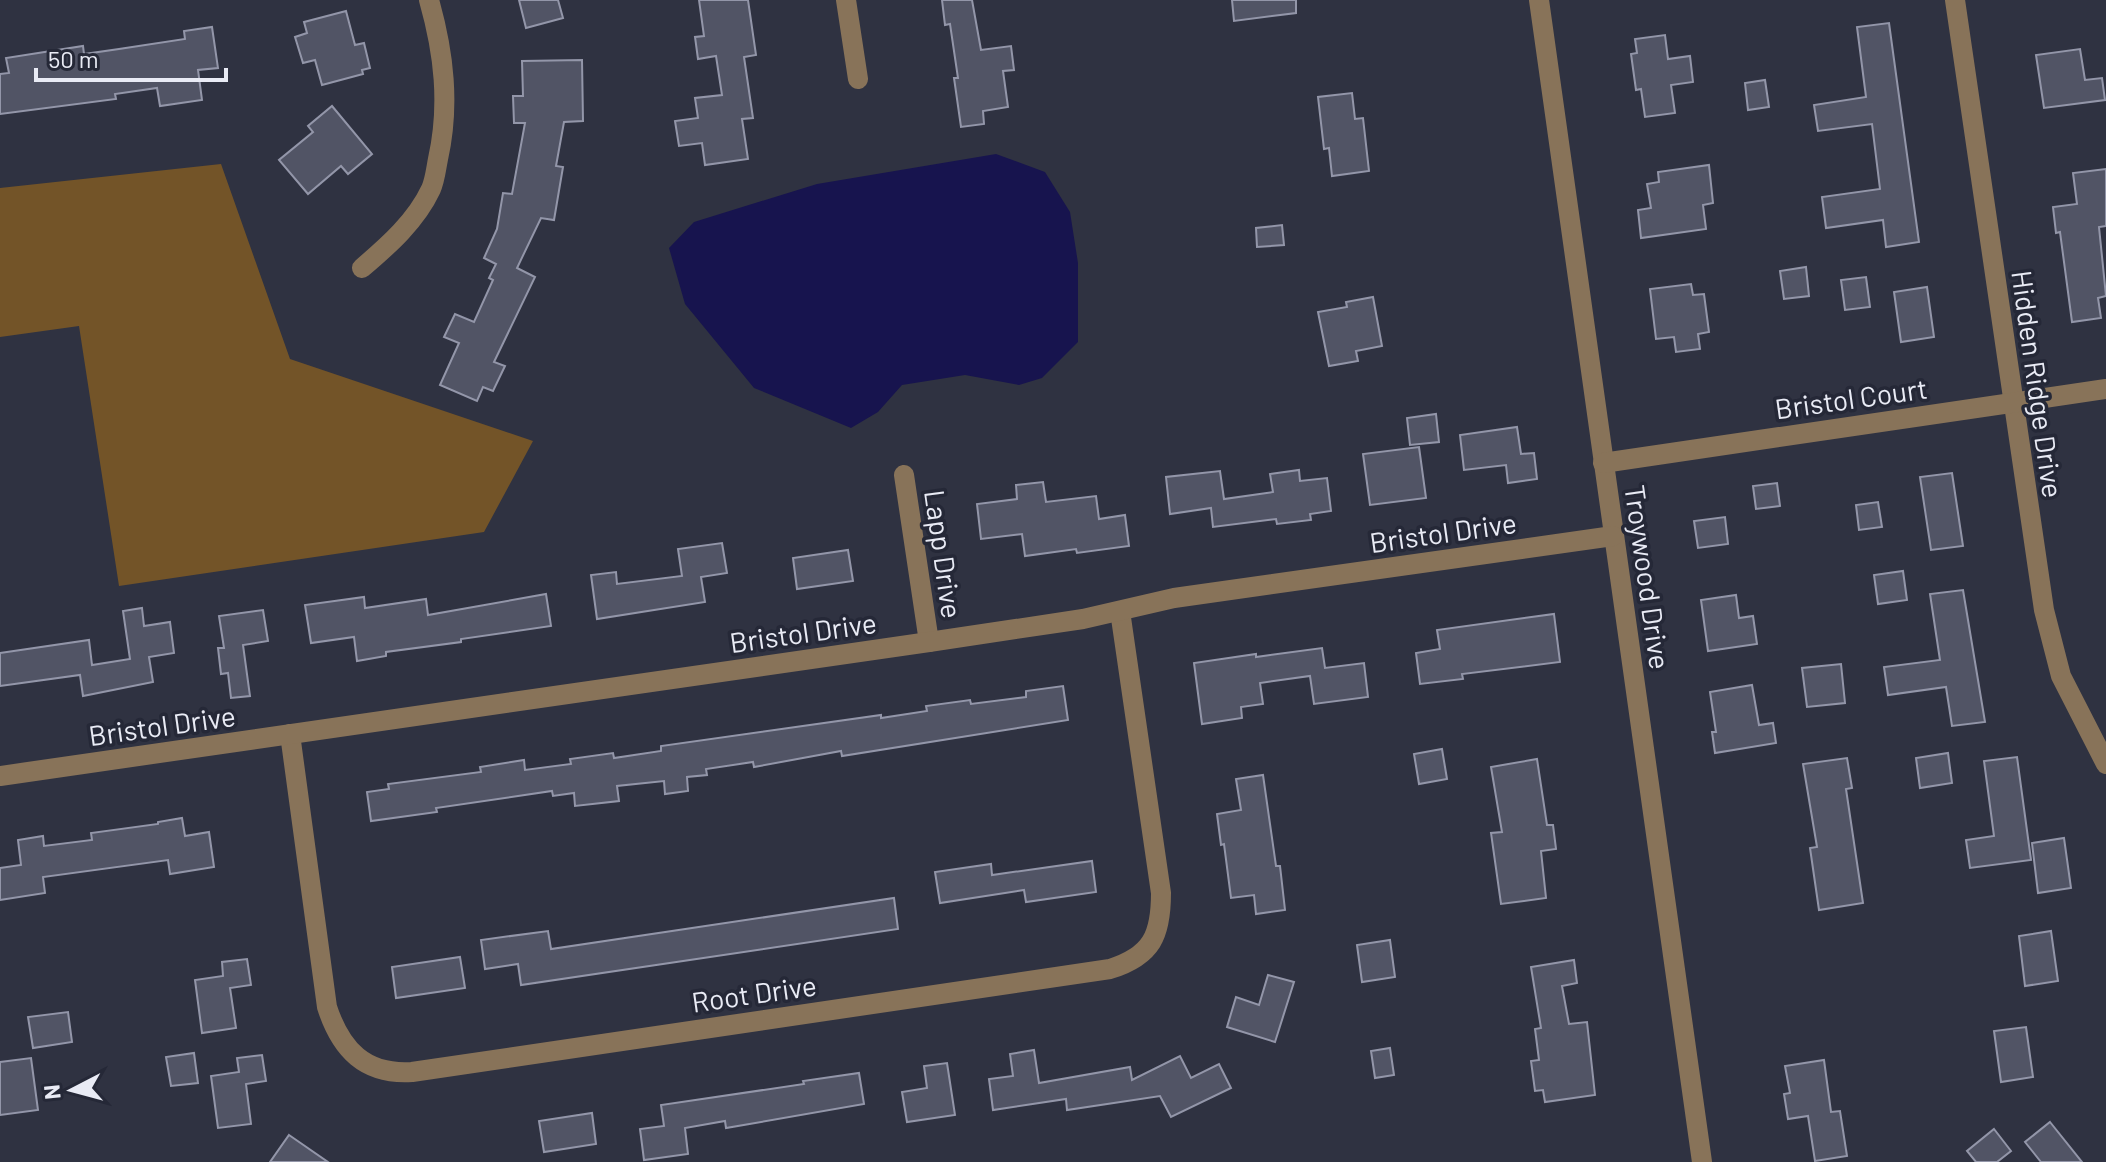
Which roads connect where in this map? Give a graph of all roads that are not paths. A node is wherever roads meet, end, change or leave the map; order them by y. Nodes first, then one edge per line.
1 (429, 0) edge
2 (846, 0) edge
3 (1539, 0) edge
4 (1955, 0) edge
5 (858, 79) dead end
6 (362, 268) dead end
7 (2106, 389) edge
8 (2012, 403) junction
9 (1603, 463) junction
10 (904, 475) dead end
11 (1613, 536) junction
12 (1120, 611) junction
13 (929, 642) junction
14 (290, 734) junction
15 (2106, 764) edge
16 (0, 776) edge
17 (1702, 1162) edge

1 - 6 street
2 - 5 street
3 - 9 street, Troywood Drive
4 - 8 street, Hidden Ridge Drive
7 - 8 street, Bristol Court
8 - 9 street, Bristol Court
8 - 15 street, Hidden Ridge Drive
9 - 11 street, Troywood Drive
10 - 13 street, Lapp Drive
11 - 12 street, Bristol Drive
11 - 17 street, Troywood Drive
12 - 13 street, Bristol Drive
12 - 14 street, Root Drive
13 - 14 street, Bristol Drive
14 - 16 street, Bristol Drive

